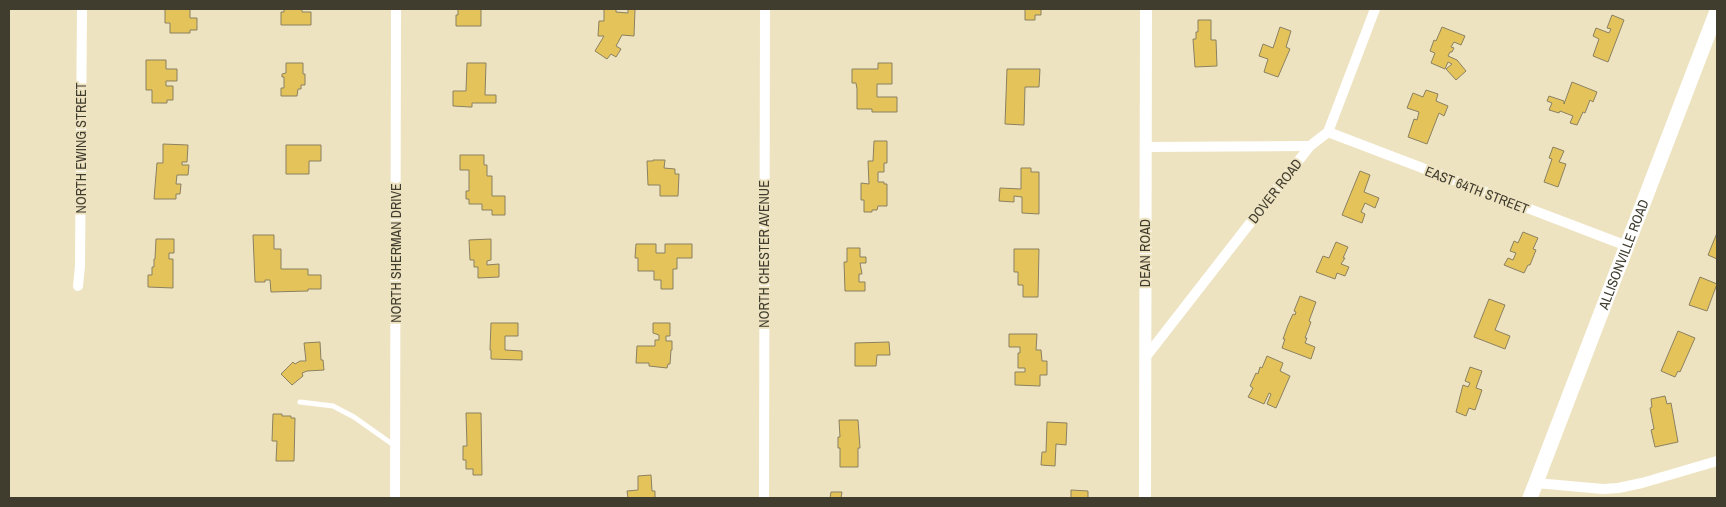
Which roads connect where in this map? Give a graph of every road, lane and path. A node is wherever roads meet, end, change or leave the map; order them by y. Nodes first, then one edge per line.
1 (82, 9) edge
2 (396, 9) edge
3 (765, 9) edge
4 (1146, 9) edge
5 (1375, 9) edge
6 (1717, 11) edge
7 (1328, 132) junction
8 (1310, 146) junction
9 (1146, 147) junction
10 (1627, 246) junction
11 (78, 286) dead end
12 (1145, 358) junction
13 (300, 402) dead end
14 (395, 446) junction
15 (1717, 461) edge
16 (1536, 483) junction
17 (395, 498) edge
18 (764, 498) edge
19 (1145, 498) edge
20 (1530, 498) edge

1 - 11 street, NORTH EWING STREET
2 - 14 street, NORTH SHERMAN DRIVE
3 - 18 street, NORTH CHESTER AVENUE
4 - 9 street, DEAN ROAD
5 - 7 street
6 - 10 main road, ALLISONVILLE ROAD
7 - 8 street, DOVER ROAD
7 - 10 street, EAST 64TH STREET
8 - 9 street
8 - 12 street, DOVER ROAD
9 - 12 street, DEAN ROAD
10 - 16 main road, ALLISONVILLE ROAD
12 - 19 street, DEAN ROAD
13 - 14 lane
14 - 17 street, NORTH SHERMAN DRIVE
15 - 16 street
16 - 20 main road, ALLISONVILLE ROAD

